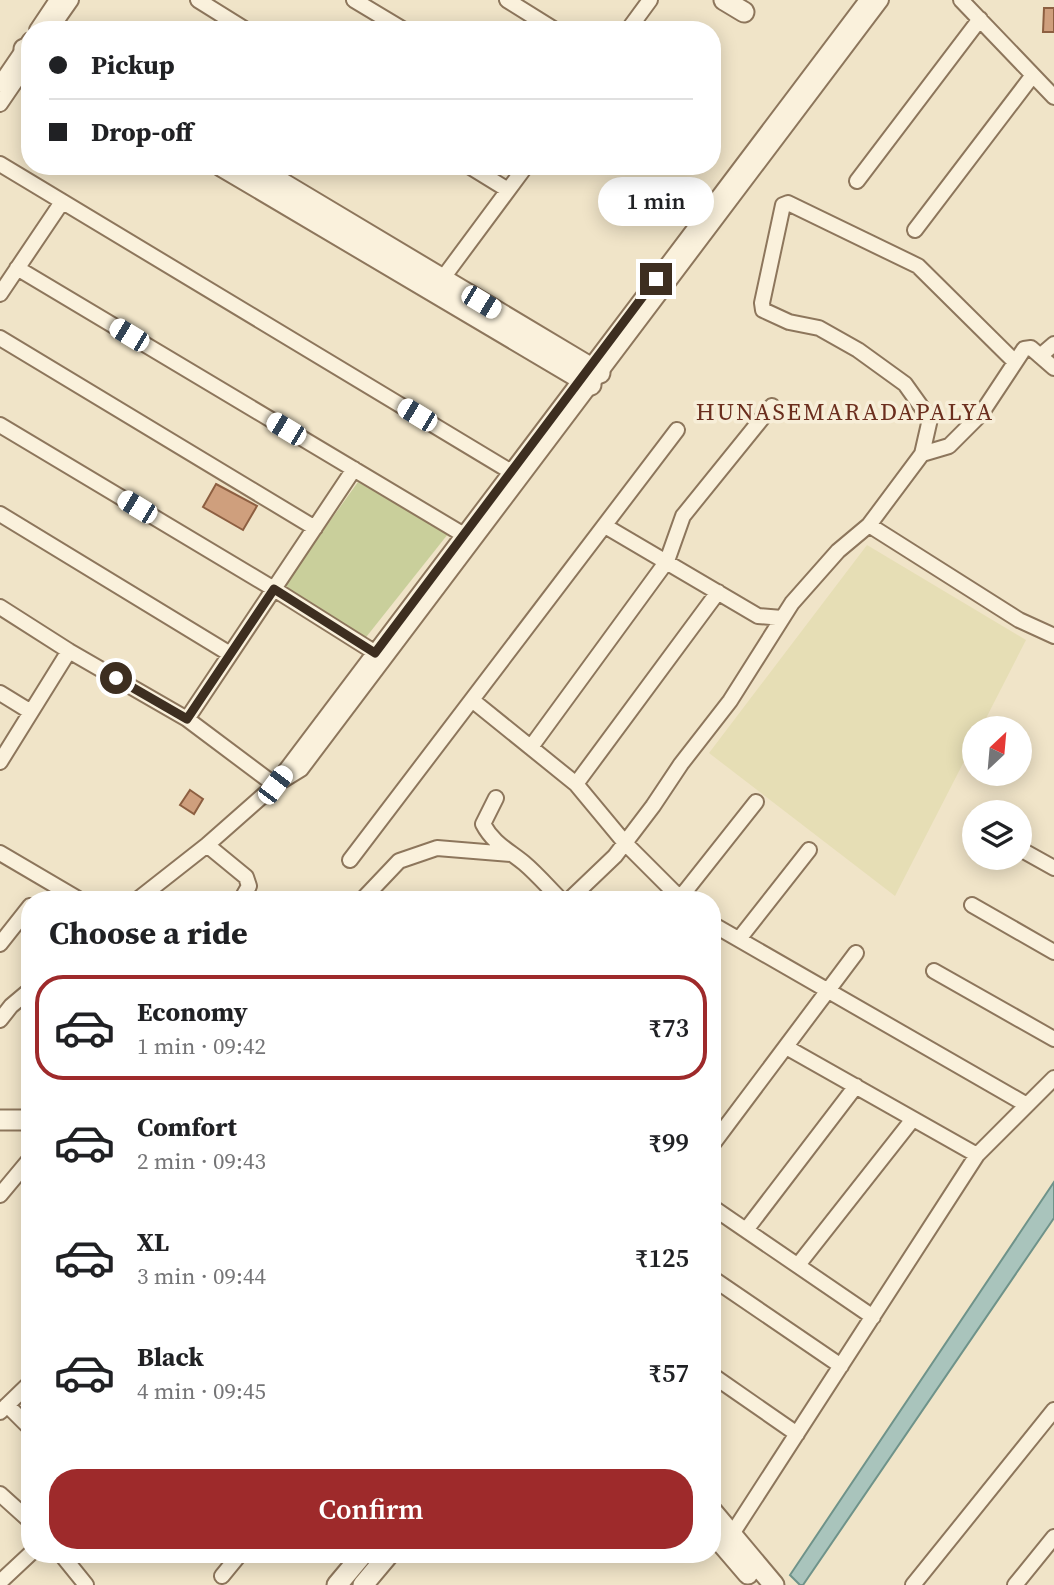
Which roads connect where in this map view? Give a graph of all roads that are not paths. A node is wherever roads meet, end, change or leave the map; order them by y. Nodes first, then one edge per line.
1 (57, 0) edge
2 (71, 0) edge
3 (198, 0) edge
4 (355, 0) edge
5 (507, 0) edge
6 (650, 0) edge
7 (724, 0) edge
8 (867, 0) edge
9 (881, 0) edge
10 (961, 0) edge
11 (744, 12) dead end
12 (980, 19) junction
13 (43, 21) edge
14 (56, 21) edge
15 (232, 21) edge
16 (389, 21) edge
17 (541, 21) edge
18 (635, 21) edge
19 (21, 58) edge
20 (21, 64) edge
21 (1033, 75) junction
22 (0, 84) edge
23 (1054, 97) edge
24 (0, 104) edge
25 (0, 164) edge
26 (237, 175) edge
27 (268, 175) edge
28 (484, 175) edge
29 (519, 175) edge
30 (858, 181) dead end
31 (508, 190) junction
32 (62, 202) junction
33 (915, 230) dead end
34 (17, 268) junction
35 (437, 285) junction
36 (0, 293) edge
37 (0, 338) edge
38 (1054, 344) edge
39 (1040, 356) junction
40 (1015, 362) junction
41 (1054, 368) edge
42 (590, 376) junction
43 (772, 406) dead end
44 (0, 425) edge
45 (677, 430) dead end
46 (922, 454) junction
47 (354, 469) junction
48 (516, 475) junction
49 (0, 514) edge
50 (869, 525) junction
51 (605, 526) junction
52 (315, 528) junction
53 (469, 538) junction
54 (667, 561) junction
55 (274, 589) junction
56 (718, 592) junction
57 (0, 607) edge
58 (782, 618) junction
59 (1054, 636) edge
60 (69, 651) junction
61 (230, 654) junction
62 (379, 656) junction
63 (0, 693) edge
64 (472, 700) junction
65 (31, 712) junction
66 (187, 719) junction
67 (531, 747) junction
68 (0, 762) edge
69 (576, 784) junction
70 (275, 785) junction
71 (496, 798) dead end
72 (756, 802) dead end
73 (625, 843) junction
74 (207, 845) junction
75 (809, 850) dead end
76 (0, 853) edge
77 (511, 854) junction
78 (1032, 856) edge
79 (350, 860) dead end
80 (1054, 868) edge
81 (65, 891) edge
82 (148, 891) edge
83 (246, 891) edge
84 (371, 891) edge
85 (552, 891) edge
86 (578, 891) edge
87 (673, 891) edge
88 (687, 891) edge
89 (972, 905) dead end
90 (21, 917) edge
91 (721, 929) edge
92 (739, 939) junction
93 (0, 944) edge
94 (1054, 952) edge
95 (856, 953) dead end
96 (934, 971) dead end
97 (828, 989) junction
98 (21, 998) edge
99 (0, 1020) edge
100 (1054, 1039) edge
101 (786, 1047) junction
102 (1054, 1078) edge
103 (856, 1086) junction
104 (1027, 1105) junction
105 (0, 1119) edge
106 (913, 1119) junction
107 (21, 1120) edge
108 (721, 1132) edge
109 (977, 1155) junction
110 (21, 1170) edge
111 (0, 1195) edge
112 (721, 1213) edge
113 (746, 1230) junction
114 (798, 1265) junction
115 (721, 1284) edge
116 (873, 1317) junction
117 (841, 1366) junction
118 (721, 1381) edge
119 (21, 1391) edge
120 (3, 1408) edge
121 (1054, 1410) edge
122 (21, 1421) edge
123 (797, 1434) junction
124 (0, 1494) edge
125 (21, 1513) edge
126 (721, 1525) edge
127 (721, 1531) edge
128 (732, 1534) junction
129 (1054, 1536) edge
130 (21, 1562) edge
131 (68, 1563) edge
132 (233, 1563) edge
133 (355, 1563) edge
134 (381, 1563) edge
135 (222, 1576) dead end
136 (0, 1582) edge
137 (86, 1585) edge
138 (337, 1585) edge
139 (363, 1585) edge
140 (758, 1585) edge
141 (774, 1585) edge
142 (913, 1585) edge
143 (1015, 1585) edge

1 - 13 street
2 - 14 street
3 - 15 street
4 - 16 street
5 - 17 street
6 - 18 street
7 - 11 street
8 - 42 street
9 - 42 street
10 - 12 street
12 - 21 street
12 - 30 street
19 - 22 street
20 - 24 street
21 - 23 street
21 - 33 street
25 - 32 street
26 - 35 street
27 - 35 street
28 - 31 street
29 - 31 street
31 - 35 street
32 - 34 street
32 - 48 street
34 - 36 street
34 - 47 street
35 - 42 street
37 - 52 street
38 - 39 street
39 - 40 street
39 - 41 street
40 - 46 street
40 - 46 street
42 - 48 street
43 - 54 street
44 - 55 street
45 - 51 street
46 - 50 street
47 - 52 street
47 - 53 street
48 - 53 street
49 - 61 street
50 - 58 street
50 - 59 street
51 - 54 street
51 - 64 street
52 - 55 street
53 - 62 street
54 - 56 street
54 - 67 street
55 - 61 street
55 - 62 street
56 - 58 street
56 - 69 street
57 - 60 street
58 - 73 street
60 - 65 street
60 - 66 street
61 - 66 street
62 - 70 street
62 - 70 street
63 - 65 street
64 - 67 street
64 - 79 street
65 - 68 street
66 - 70 street
67 - 69 street
69 - 73 street
70 - 74 street
71 - 77 street
72 - 88 street
73 - 86 street
73 - 87 street
74 - 82 street
74 - 83 street
75 - 92 street
76 - 81 street
77 - 84 street
77 - 85 street
78 - 80 street
89 - 94 street
90 - 93 street
91 - 92 street
92 - 97 street
95 - 97 street
96 - 100 street
97 - 101 street
97 - 104 street
98 - 99 street
101 - 103 street
101 - 108 street
102 - 104 street
103 - 106 street
103 - 113 street
104 - 109 street
105 - 107 street
106 - 109 street
106 - 114 street
109 - 116 street
110 - 111 street
112 - 113 street
113 - 114 street
114 - 116 street
115 - 117 street
116 - 117 street
117 - 123 street
118 - 123 street
119 - 120 street
120 - 122 street
121 - 142 street
123 - 128 street
124 - 125 street
126 - 128 street
127 - 140 street
128 - 141 street
129 - 143 street
130 - 136 street
131 - 137 street
132 - 135 street
133 - 138 street
134 - 139 street

